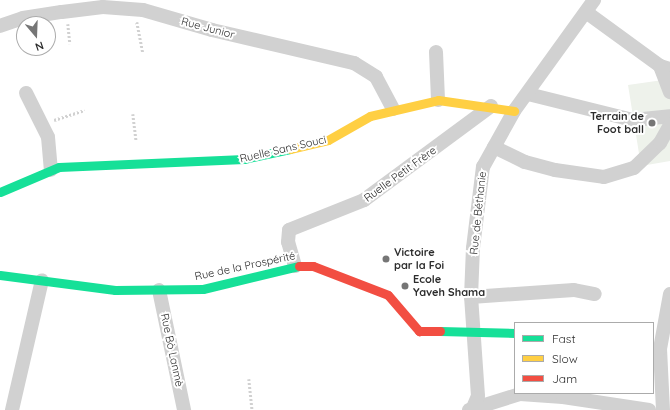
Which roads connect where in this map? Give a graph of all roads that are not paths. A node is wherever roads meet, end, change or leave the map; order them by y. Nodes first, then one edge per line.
1 (594, 0) edge
2 (142, 6) edge
3 (586, 12) junction
4 (0, 26) edge
5 (436, 52) dead end
6 (665, 67) edge
7 (670, 92) edge
8 (26, 93) dead end
9 (528, 94) junction
10 (438, 100) junction
11 (491, 106) junction
12 (394, 109) junction
13 (514, 111) junction
14 (670, 116) edge
15 (670, 125) edge
16 (494, 147) junction
17 (51, 170) junction
18 (0, 192) edge
19 (295, 266) junction
20 (0, 275) edge
21 (42, 280) junction
22 (159, 290) junction
23 (595, 294) dead end
24 (670, 294) edge
25 (471, 297) junction
26 (474, 332) junction
27 (514, 333) edge
28 (611, 407) edge
29 (472, 409) edge
30 (12, 410) edge
31 (184, 410) edge
32 (649, 410) edge
33 (663, 410) edge

1 - 3 street, Rue de Béthanie
2 - 4 street, Rue Junior
2 - 12 street, Rue Junior
3 - 6 street
3 - 9 street, Rue de Béthanie
5 - 10 street
6 - 7 street
8 - 17 street
9 - 13 street, Rue de Béthanie
9 - 14 street
10 - 11 street, Ruelle Sans Souci
10 - 12 street, Ruelle Sans Souci
11 - 13 street, Ruelle Sans Souci
11 - 19 street, Ruelle Petit Frère
12 - 17 street, Ruelle Sans Souci
13 - 16 street, Rue de Béthanie
15 - 16 street
16 - 25 street, Rue de Béthanie
17 - 18 street, Ruelle Sans Souci
19 - 22 street, Rue de la Prospérité
19 - 26 street, Rue de la Prospérité
20 - 21 street, Rue de la Prospérité
21 - 22 street, Rue de la Prospérité
21 - 30 street
22 - 31 street, Rue Bò Lanmè
23 - 25 street
24 - 33 street
25 - 26 street, Rue de Béthanie
26 - 27 street, Rue de la Prospérité
26 - 29 street, Rue de Béthanie
28 - 29 street
28 - 32 street

